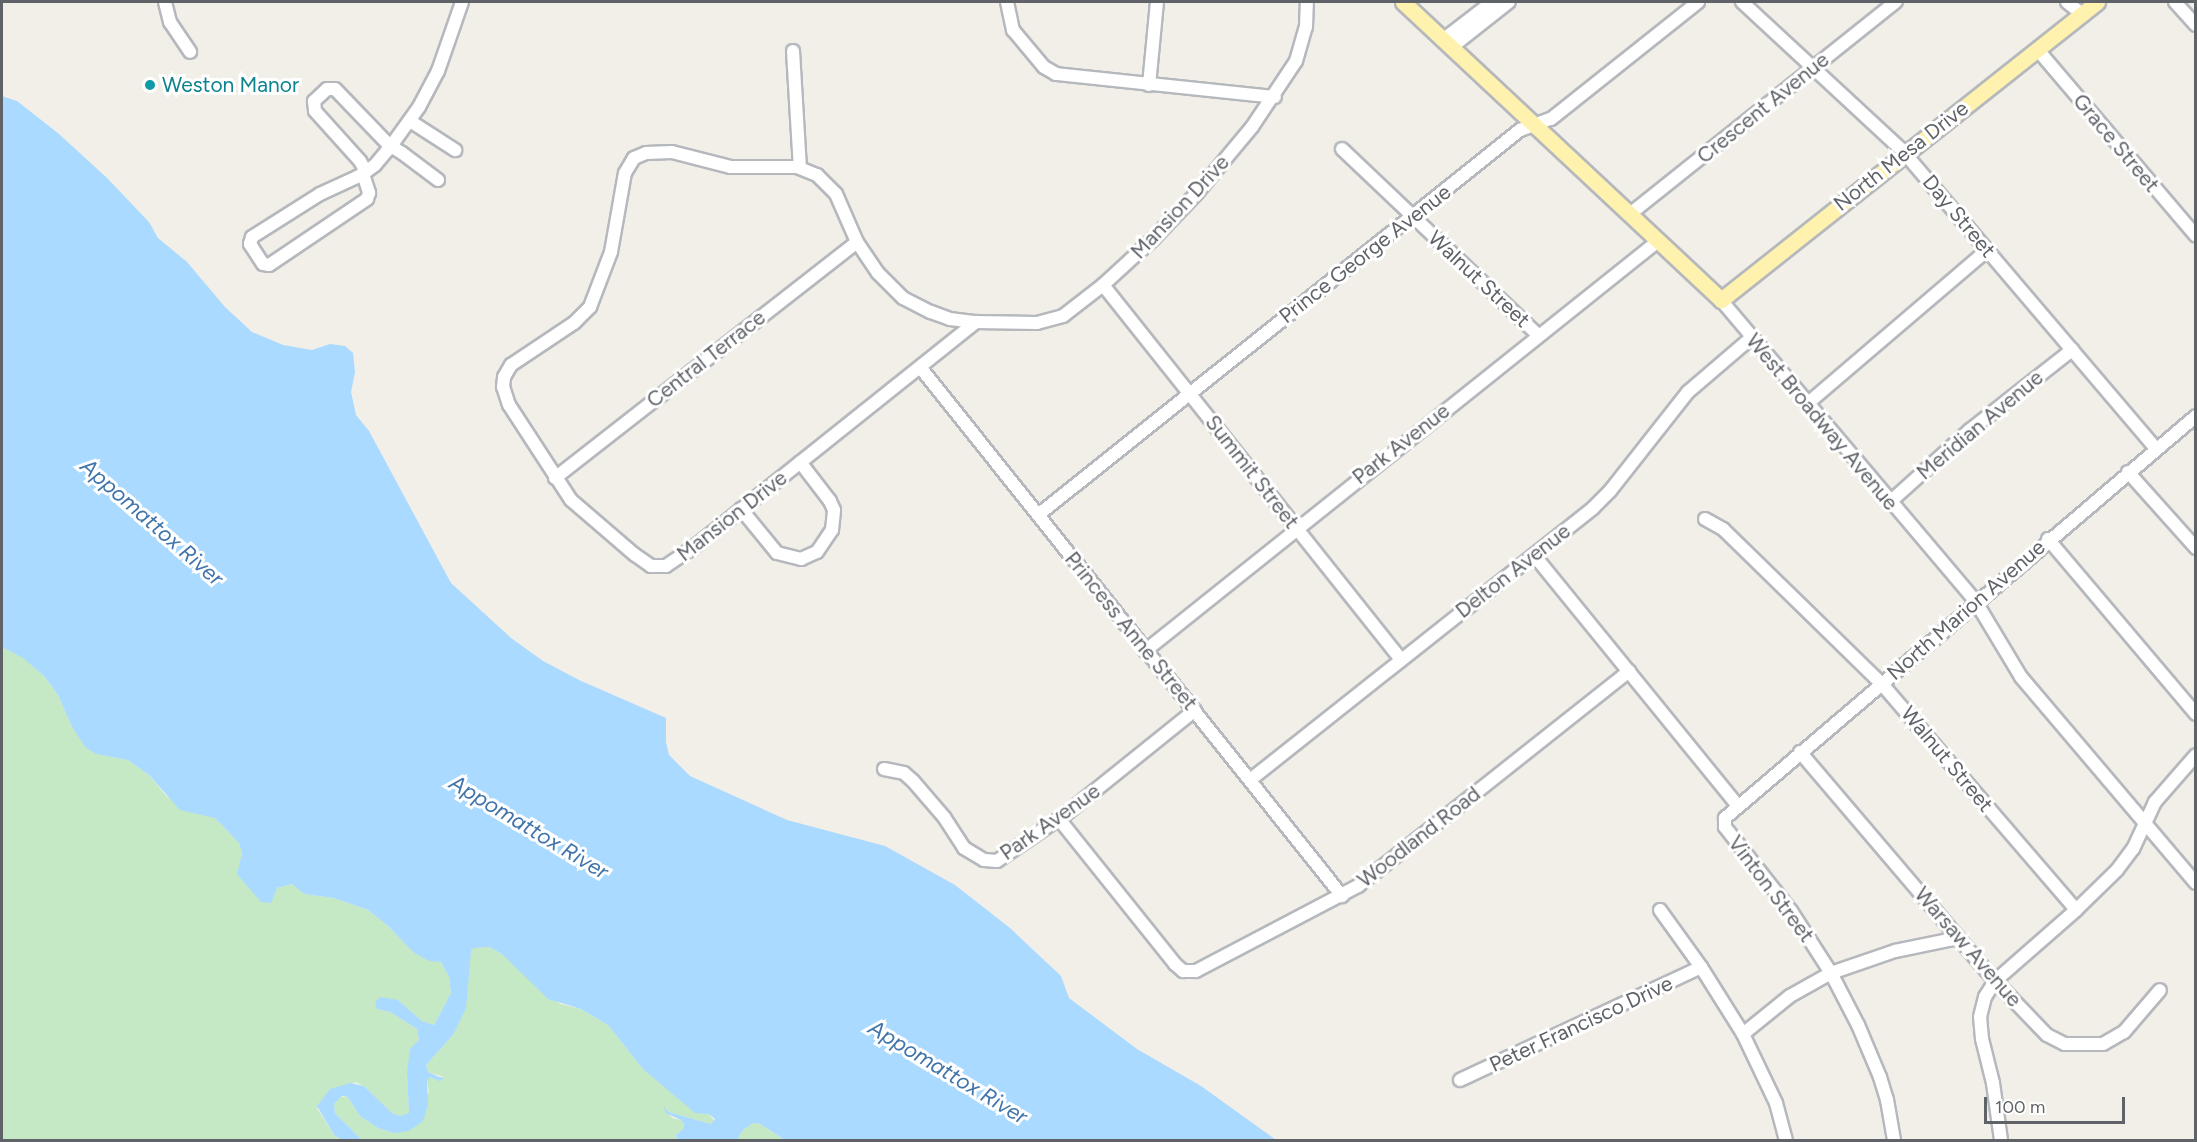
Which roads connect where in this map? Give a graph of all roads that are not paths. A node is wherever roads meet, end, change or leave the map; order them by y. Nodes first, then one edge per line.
1 (165, 2) edge
2 (462, 2) edge
3 (1007, 2) edge
4 (1157, 2) edge
5 (1307, 2) edge
6 (1403, 2) edge
7 (1492, 2) edge
8 (1509, 2) edge
9 (1698, 2) edge
10 (1742, 2) edge
11 (1896, 2) edge
12 (2067, 2) edge
13 (2097, 2) edge
14 (2175, 2) edge
15 (2082, 14) junction
16 (2196, 25) edge
17 (1449, 43) junction
18 (2037, 49) junction
19 (792, 51) dead end
20 (190, 52) dead end
21 (1813, 67) junction
22 (1149, 85) junction
23 (1275, 97) junction
24 (410, 122) junction
25 (1534, 123) junction
26 (391, 146) junction
27 (1342, 149) dead end
28 (455, 150) dead end
29 (1905, 153) junction
30 (800, 168) junction
31 (363, 174) junction
32 (438, 180) dead end
33 (1630, 214) junction
34 (1412, 216) junction
35 (2196, 236) edge
36 (1658, 241) junction
37 (857, 242) junction
38 (1987, 250) junction
39 (1103, 285) junction
40 (1720, 300) junction
41 (976, 322) junction
42 (1538, 335) junction
43 (1751, 338) junction
44 (2072, 350) junction
45 (920, 367) junction
46 (1190, 393) junction
47 (1807, 404) junction
48 (2196, 416) edge
49 (2156, 449) junction
50 (800, 462) junction
51 (2128, 472) junction
52 (555, 478) junction
53 (1890, 502) junction
54 (741, 508) junction
55 (1038, 515) junction
56 (1705, 519) dead end
57 (1297, 528) junction
58 (2049, 540) junction
59 (2196, 549) edge
60 (1534, 555) junction
61 (1976, 602) junction
62 (1145, 651) junction
63 (1401, 660) junction
64 (1629, 671) junction
65 (1881, 683) junction
66 (1195, 710) junction
67 (2196, 714) edge
68 (1800, 752) junction
69 (2196, 755) edge
70 (884, 769) dead end
71 (1250, 780) junction
72 (1738, 806) junction
73 (1059, 819) junction
74 (2145, 824) junction
75 (2196, 883) edge
76 (1342, 896) junction
77 (1660, 910) dead end
78 (2076, 910) junction
79 (1958, 938) junction
80 (1701, 967) junction
81 (1831, 973) junction
82 (1995, 981) junction
83 (2160, 990) dead end
84 (1743, 1034) junction
85 (1460, 1080) dead end
86 (1786, 1140) edge
87 (1894, 1140) edge
88 (2001, 1140) edge

1 - 20 street
2 - 24 street
3 - 22 street
4 - 22 street
5 - 23 street, Mansion Drive
6 - 17 main road, West Broadway Avenue
7 - 17 street
8 - 17 street
9 - 25 street, Prince George Avenue
10 - 21 street, Day Street
11 - 21 street, Crescent Avenue
12 - 15 street
13 - 15 main road, North Mesa Drive
14 - 16 street
15 - 18 main road, North Mesa Drive
17 - 25 main road, West Broadway Avenue
18 - 29 main road, North Mesa Drive
18 - 35 street, Grace Street
19 - 30 street
21 - 29 street, Day Street
21 - 33 street, Crescent Avenue
22 - 23 street
23 - 39 street, Mansion Drive
24 - 26 street
24 - 28 street
25 - 33 main road, West Broadway Avenue
25 - 34 street, Prince George Avenue
26 - 31 street
26 - 31 street
26 - 32 street
27 - 34 street, Walnut Street
29 - 38 street, Day Street
29 - 40 main road, North Mesa Drive
30 - 37 street, Mansion Drive
30 - 52 street, Mansion Drive
31 - 31 street
33 - 36 main road, West Broadway Avenue
34 - 42 street, Walnut Street
34 - 46 street, Prince George Avenue
36 - 40 main road, West Broadway Avenue
36 - 42 street, Park Avenue
37 - 41 street, Mansion Drive
37 - 52 street, Central Terrace
38 - 44 street, Day Street
38 - 47 street
39 - 41 street, Mansion Drive
39 - 46 street, Summit Street
40 - 43 street, West Broadway Avenue
41 - 45 street, Mansion Drive
42 - 57 street, Park Avenue
43 - 47 street, West Broadway Avenue
43 - 60 street, Delton Avenue
44 - 49 street, Day Street
44 - 53 street, Meridian Avenue
45 - 50 street, Mansion Drive
45 - 55 street, Princess Anne Street
46 - 55 street, Prince George Avenue
46 - 57 street, Summit Street
47 - 53 street, West Broadway Avenue
48 - 49 street, North Marion Avenue
49 - 51 street, North Marion Avenue
50 - 54 street, Mansion Drive
50 - 54 street
51 - 58 street, North Marion Avenue
51 - 59 street
52 - 54 street, Mansion Drive
53 - 61 street, West Broadway Avenue
55 - 62 street, Princess Anne Street
56 - 65 street, Walnut Street
57 - 62 street, Park Avenue
57 - 63 street, Summit Street
58 - 61 street, North Marion Avenue
58 - 67 street
60 - 63 street, Delton Avenue
60 - 64 street, Vinton Street
61 - 65 street, North Marion Avenue
61 - 74 street, West Broadway Avenue
62 - 66 street, Princess Anne Street
63 - 71 street, Delton Avenue
64 - 72 street, Vinton Street
64 - 76 street, Woodland Road
65 - 68 street, North Marion Avenue
65 - 78 street, Walnut Street
66 - 71 street, Princess Anne Street
66 - 73 street, Park Avenue
68 - 72 street, North Marion Avenue
68 - 79 street, Warsaw Avenue
69 - 74 street
70 - 73 street, Park Avenue
71 - 76 street, Princess Anne Street
72 - 81 street, Vinton Street
73 - 76 street, Woodland Road
74 - 75 street, West Broadway Avenue
74 - 78 street
77 - 80 street
78 - 82 street
79 - 81 street
79 - 82 street, Warsaw Avenue
80 - 84 street
80 - 85 street, Peter Francisco Drive
81 - 84 street
81 - 87 street, Vinton Street
82 - 83 street, Warsaw Avenue
82 - 88 street
84 - 86 street

